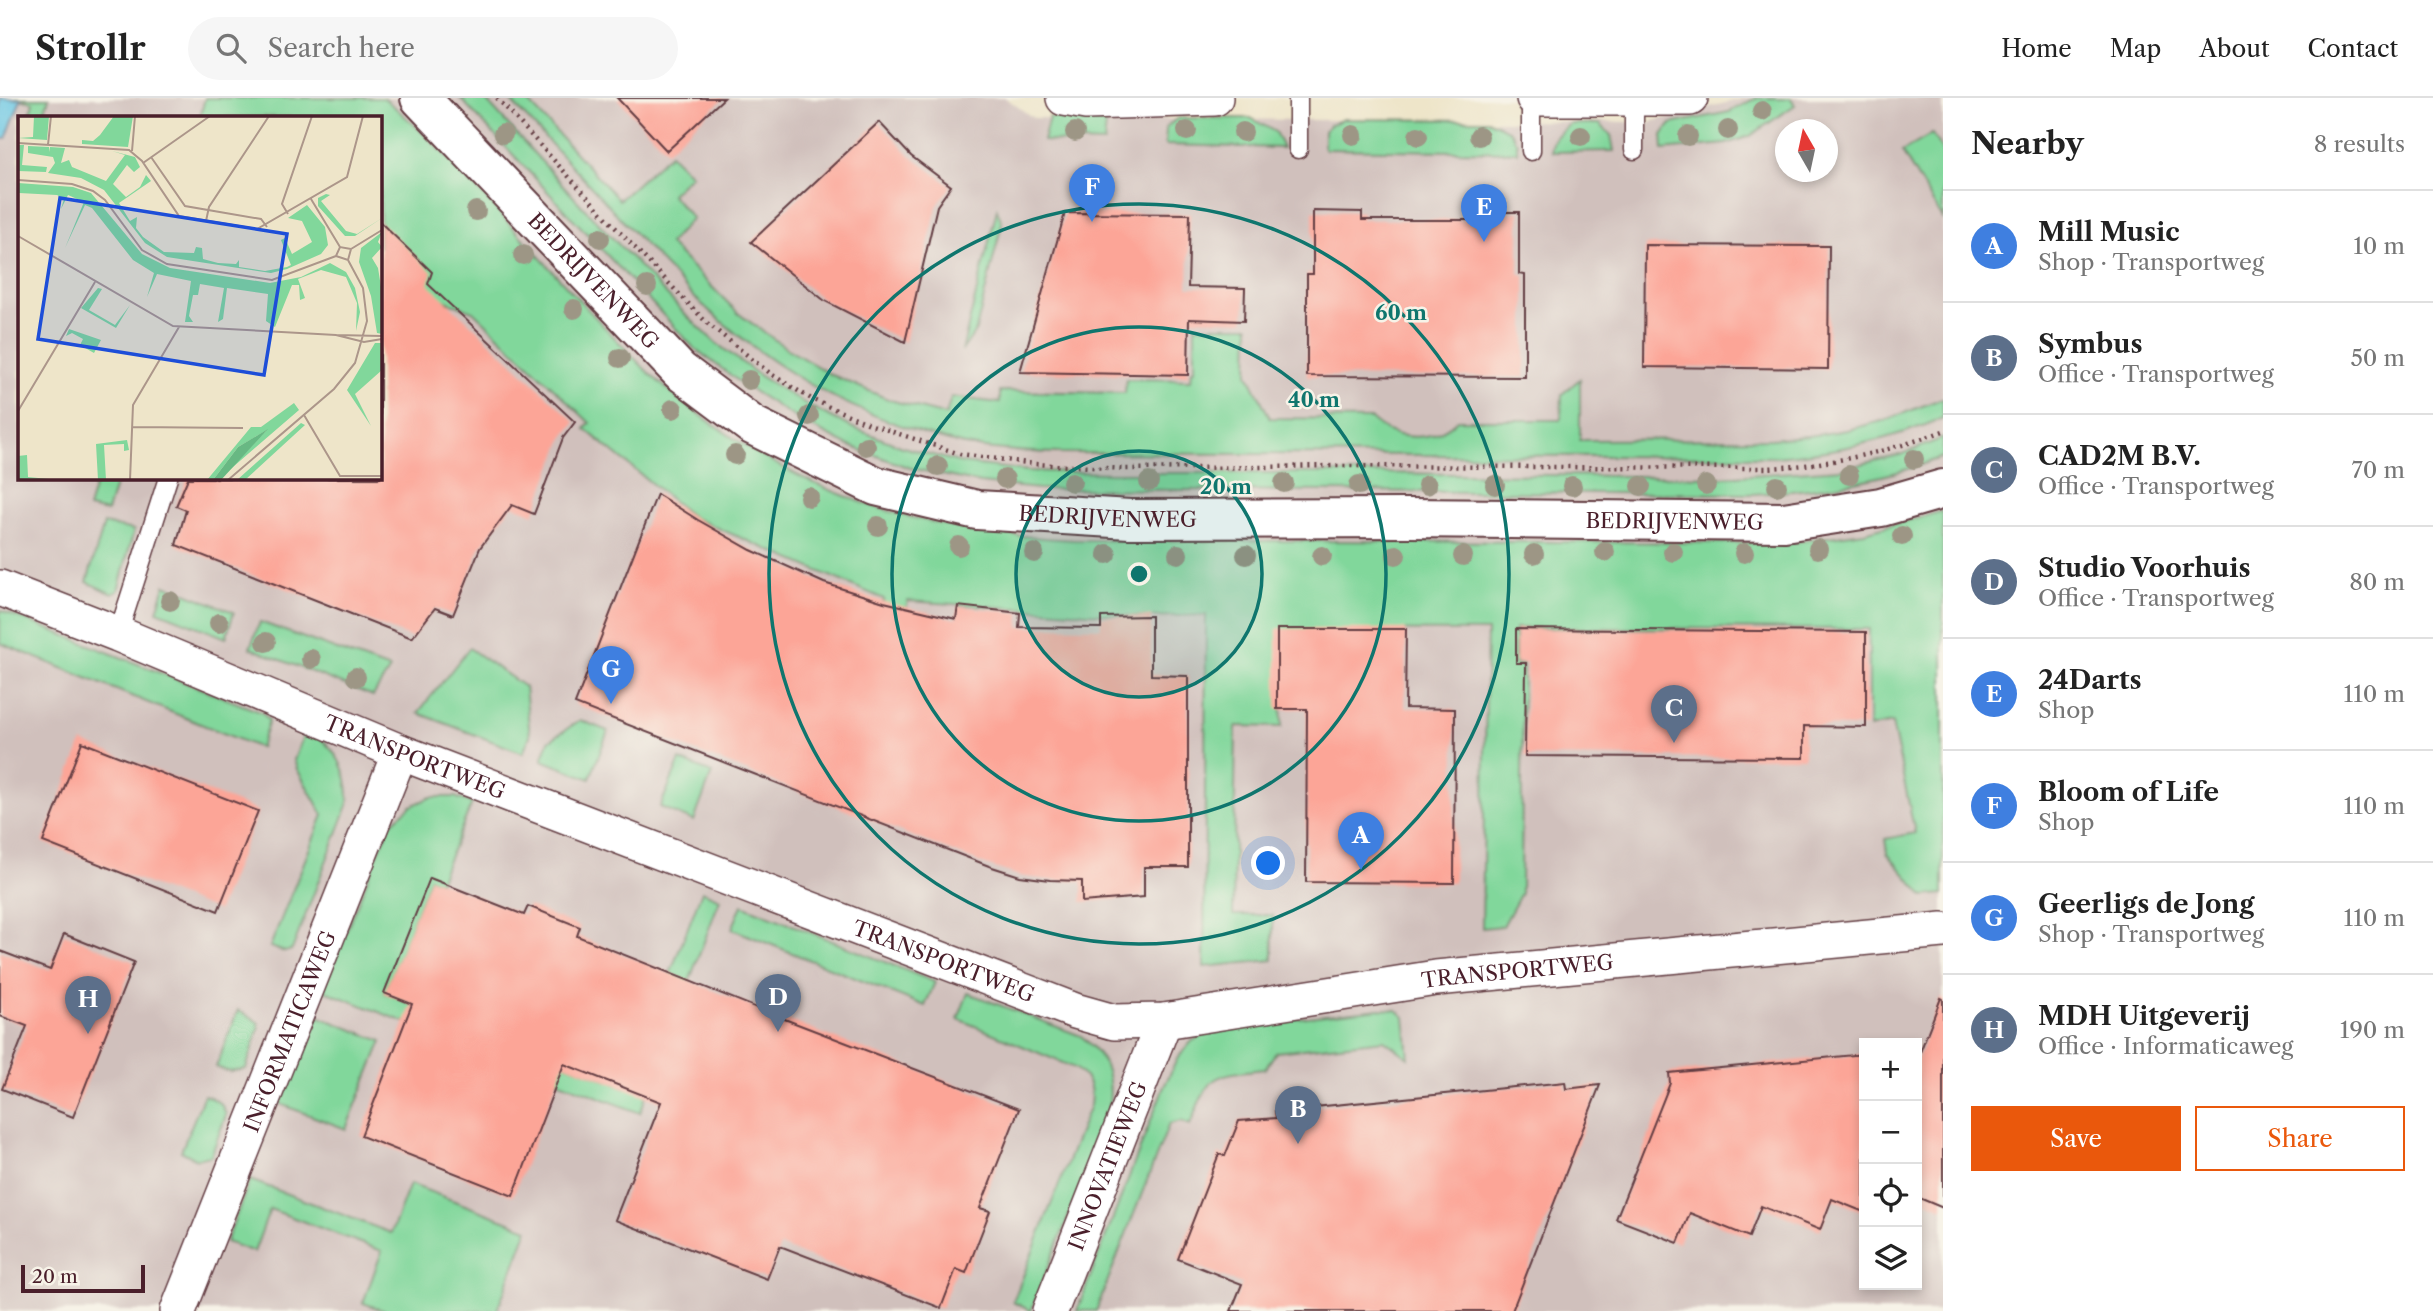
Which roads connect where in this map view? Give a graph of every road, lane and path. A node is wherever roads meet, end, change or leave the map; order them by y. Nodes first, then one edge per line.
1 (420, 98) edge
2 (497, 98) edge
3 (1064, 98) edge
4 (1215, 98) edge
5 (1298, 98) edge
6 (1533, 98) edge
7 (1690, 98) edge
8 (1634, 99) edge
9 (1298, 149) dead end
10 (1634, 150) dead end
11 (1531, 151) dead end
12 (1943, 431) edge
13 (167, 480) edge
14 (1943, 489) edge
15 (0, 588) edge
16 (118, 634) junction
17 (400, 752) junction
18 (1943, 930) edge
19 (1164, 1021) junction
20 (178, 1311) edge
21 (1050, 1311) edge

1 - 14 main road, BEDRIJVENWEG
2 - 12 path
3 - 4 street
5 - 9 lane
6 - 8 street
6 - 11 lane
7 - 8 street
8 - 10 lane
13 - 16 lane
15 - 16 street, TRANSPORTWEG
16 - 17 street, TRANSPORTWEG
17 - 19 street, TRANSPORTWEG
17 - 20 street, INFORMATICAWEG
18 - 19 street, TRANSPORTWEG
19 - 21 street, INNOVATIEWEG

